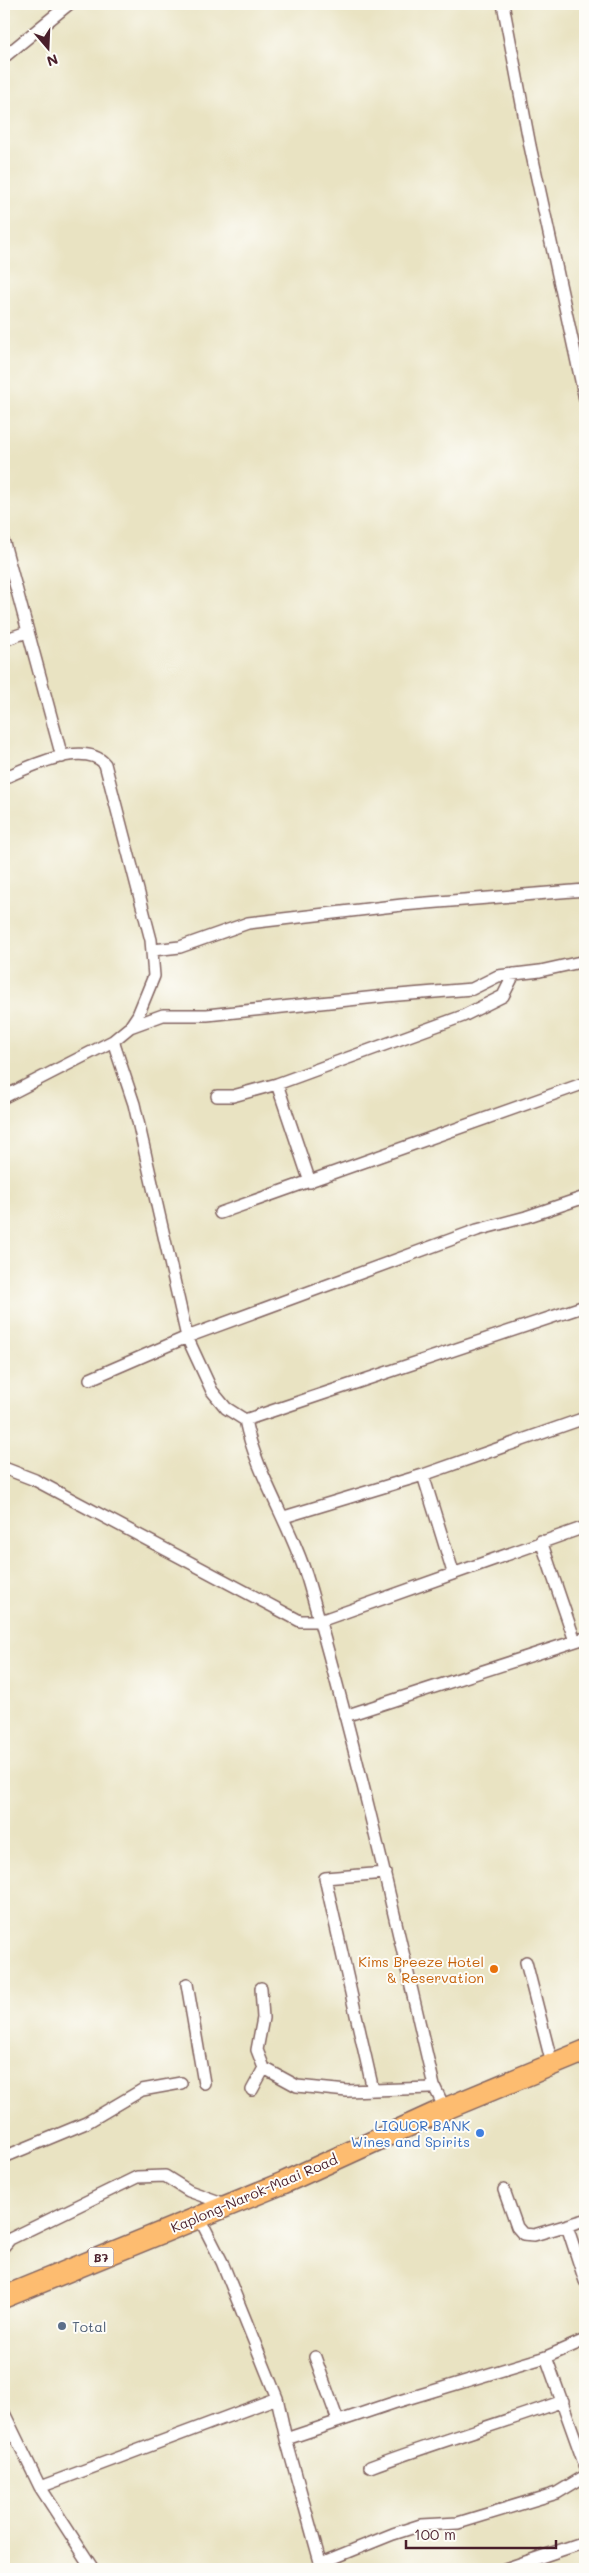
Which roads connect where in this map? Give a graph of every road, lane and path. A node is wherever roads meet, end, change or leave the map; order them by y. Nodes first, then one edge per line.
1 (69, 4) edge
2 (503, 4) edge
3 (4, 57) edge
4 (585, 399) edge
5 (4, 543) edge
6 (27, 632) junction
7 (4, 640) edge
8 (62, 758) junction
9 (4, 778) edge
10 (585, 890) edge
11 (153, 950) junction
12 (585, 961) edge
13 (514, 974) junction
14 (130, 1027) junction
15 (113, 1041) junction
16 (585, 1083) edge
17 (277, 1084) junction
18 (217, 1096) dead end
19 (4, 1097) edge
20 (310, 1182) junction
21 (585, 1197) edge
22 (220, 1213) dead end
23 (585, 1306) edge
24 (187, 1337) junction
25 (90, 1379) dead end
26 (585, 1418) edge
27 (245, 1420) junction
28 (4, 1468) edge
29 (423, 1475) junction
30 (284, 1517) junction
31 (585, 1527) edge
32 (541, 1541) junction
33 (453, 1572) junction
34 (320, 1621) junction
35 (580, 1640) edge
36 (345, 1716) junction
37 (385, 1873) junction
38 (526, 1962) dead end
39 (187, 1984) dead end
40 (261, 1988) dead end
41 (585, 2051) edge
42 (552, 2064) junction
43 (264, 2068) junction
44 (182, 2083) dead end
45 (204, 2083) dead end
46 (434, 2086) junction
47 (252, 2090) dead end
48 (373, 2090) junction
49 (445, 2109) junction
50 (4, 2156) edge
51 (504, 2190) dead end
52 (228, 2205) junction
53 (199, 2217) junction
54 (585, 2220) edge
55 (568, 2226) junction
56 (4, 2246) edge
57 (585, 2280) edge
58 (4, 2297) edge
59 (585, 2340) edge
60 (314, 2356) dead end
61 (546, 2357) junction
62 (277, 2398) junction
63 (563, 2401) junction
64 (4, 2413) edge
65 (338, 2421) junction
66 (286, 2439) junction
67 (585, 2466) edge
68 (370, 2467) dead end
69 (585, 2476) edge
70 (40, 2487) junction
71 (585, 2542) edge
72 (321, 2566) edge
73 (93, 2569) edge
74 (505, 2569) edge

1 - 3 street
2 - 4 street
5 - 6 street
6 - 7 street
6 - 8 street
8 - 9 street
8 - 11 street
10 - 11 street
11 - 14 street
12 - 13 street
13 - 14 street
13 - 17 street
14 - 15 street
15 - 19 street
15 - 24 street
16 - 20 street
17 - 18 street
17 - 20 street
20 - 22 street
21 - 24 street
23 - 27 street
24 - 25 street
24 - 27 street
26 - 29 street
27 - 30 street
28 - 34 street
29 - 30 street
29 - 33 street
30 - 34 street
31 - 32 street
32 - 33 street
32 - 35 street
33 - 34 street
34 - 36 street
35 - 36 street
36 - 37 street
37 - 46 street
37 - 48 street
38 - 42 street
39 - 45 street
40 - 43 street
41 - 42 highway, Kaplong-Narok-Maai Road / B7
42 - 49 highway, Kaplong-Narok-Maai Road / B7
43 - 47 street
43 - 48 street
44 - 50 street
46 - 48 street
46 - 49 street
49 - 52 highway, Kaplong-Narok-Maai Road / B7
51 - 55 street
52 - 53 highway, Kaplong-Narok-Maai Road / B7
52 - 56 street
53 - 58 highway, Kaplong-Narok-Maai Road / B7
53 - 62 street
54 - 55 street
55 - 57 street
59 - 61 street
60 - 65 street
61 - 63 street
61 - 65 street
62 - 66 street
62 - 70 street
63 - 67 street
63 - 68 street
64 - 70 street
65 - 66 street
66 - 72 street
69 - 72 street
70 - 73 street
71 - 74 street

